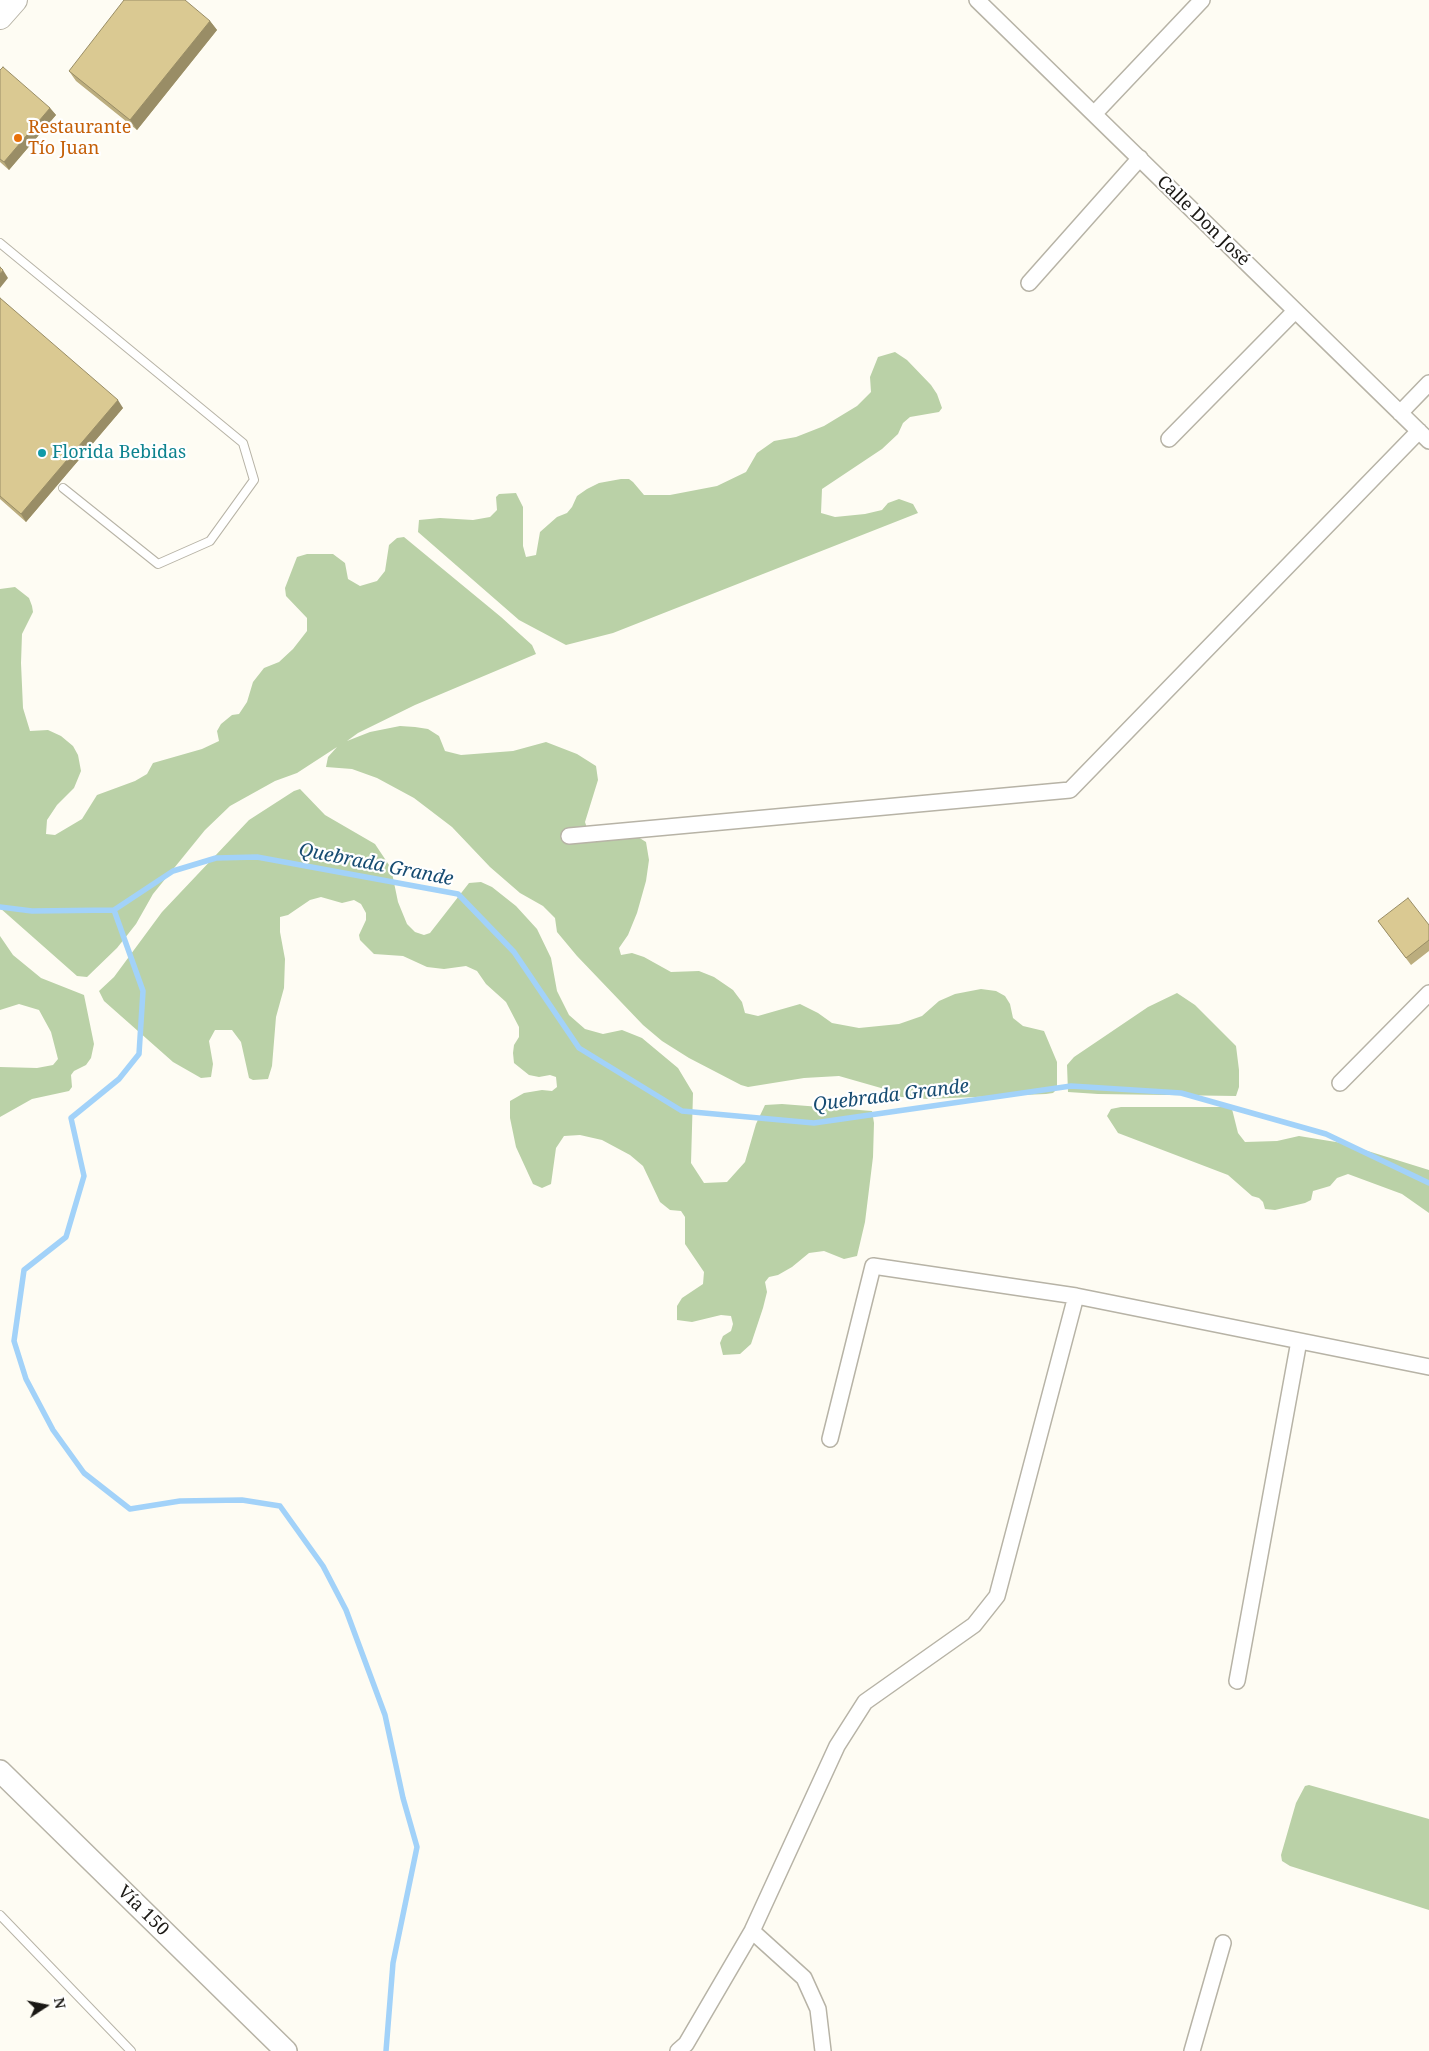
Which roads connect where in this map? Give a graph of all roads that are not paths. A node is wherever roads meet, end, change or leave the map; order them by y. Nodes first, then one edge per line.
1 (15, 0) edge
2 (977, 0) edge
3 (1202, 0) edge
4 (0, 17) edge
5 (1094, 114) junction
6 (1140, 158) junction
7 (0, 243) edge
8 (1029, 283) dead end
9 (1295, 311) junction
10 (1429, 383) edge
11 (1400, 413) junction
12 (1424, 436) edge
13 (1169, 439) dead end
14 (63, 488) dead end
15 (569, 836) dead end
16 (1429, 992) edge
17 (1340, 1083) dead end
18 (1076, 1296) junction
19 (1299, 1341) junction
20 (1429, 1367) edge
21 (830, 1439) dead end
22 (1237, 1680) dead end
23 (0, 1771) edge
24 (0, 1914) edge
25 (752, 1931) junction
26 (1223, 1942) dead end
27 (131, 2051) edge
28 (286, 2051) edge
29 (678, 2051) edge
30 (823, 2051) edge
31 (1192, 2051) edge

1 - 4 main road
2 - 5 street, Calle Don José
3 - 5 street
5 - 6 street, Calle Don José
6 - 8 street
6 - 9 street, Calle Don José
7 - 14 lane
9 - 11 street, Calle Don José
9 - 13 street
10 - 11 street
11 - 12 street, Calle Don José
12 - 15 street
16 - 17 street
18 - 19 street
18 - 21 street
18 - 25 street
19 - 20 street
19 - 22 street
23 - 28 main road, Vía 150
24 - 27 lane
25 - 29 street
25 - 30 street
26 - 31 street

